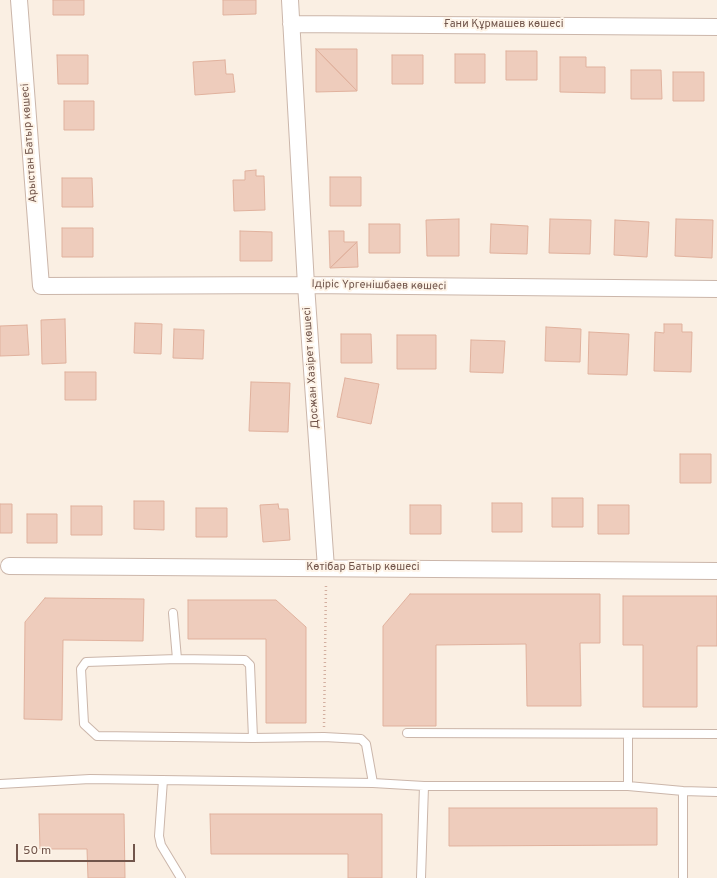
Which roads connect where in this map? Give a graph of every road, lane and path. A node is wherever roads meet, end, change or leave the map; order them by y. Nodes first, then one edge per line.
1 (19, 0) edge
2 (290, 0) edge
3 (291, 24) junction
4 (717, 26) edge
5 (306, 285) junction
6 (42, 286) joint
7 (717, 289) edge
8 (9, 566) dead end
9 (326, 568) junction
10 (717, 571) edge
11 (173, 613) dead end
12 (177, 659) junction
13 (407, 733) dead end
14 (628, 734) junction
15 (717, 734) edge
16 (324, 737) junction
17 (253, 738) junction
18 (163, 780) junction
19 (373, 783) junction
20 (0, 784) edge
21 (424, 786) junction
22 (628, 786) junction
23 (683, 791) junction
24 (717, 792) edge
25 (181, 878) edge
26 (421, 878) edge
27 (683, 878) edge

1 - 6 street, Арыстан Батыр көшесі
2 - 3 street, Досжан Хазірет көшесі
3 - 4 street, Ғани Құрмашев көшесі
3 - 5 street, Досжан Хазірет көшесі
5 - 6 street, Ідіріс Үргенішбаев көшесі
5 - 7 street, Ідіріс Үргенішбаев көшесі
5 - 9 street, Досжан Хазірет көшесі
8 - 9 street, Көтібар Батыр көшесі
9 - 10 street, Көтібар Батыр көшесі
9 - 16 path
11 - 12 lane
12 - 17 lane
12 - 17 lane
13 - 14 lane
14 - 15 lane
14 - 22 lane
16 - 17 lane
16 - 19 lane
18 - 19 lane
18 - 20 lane
18 - 25 lane
19 - 21 lane
21 - 22 lane
21 - 26 lane
22 - 23 lane
23 - 24 lane
23 - 27 lane

